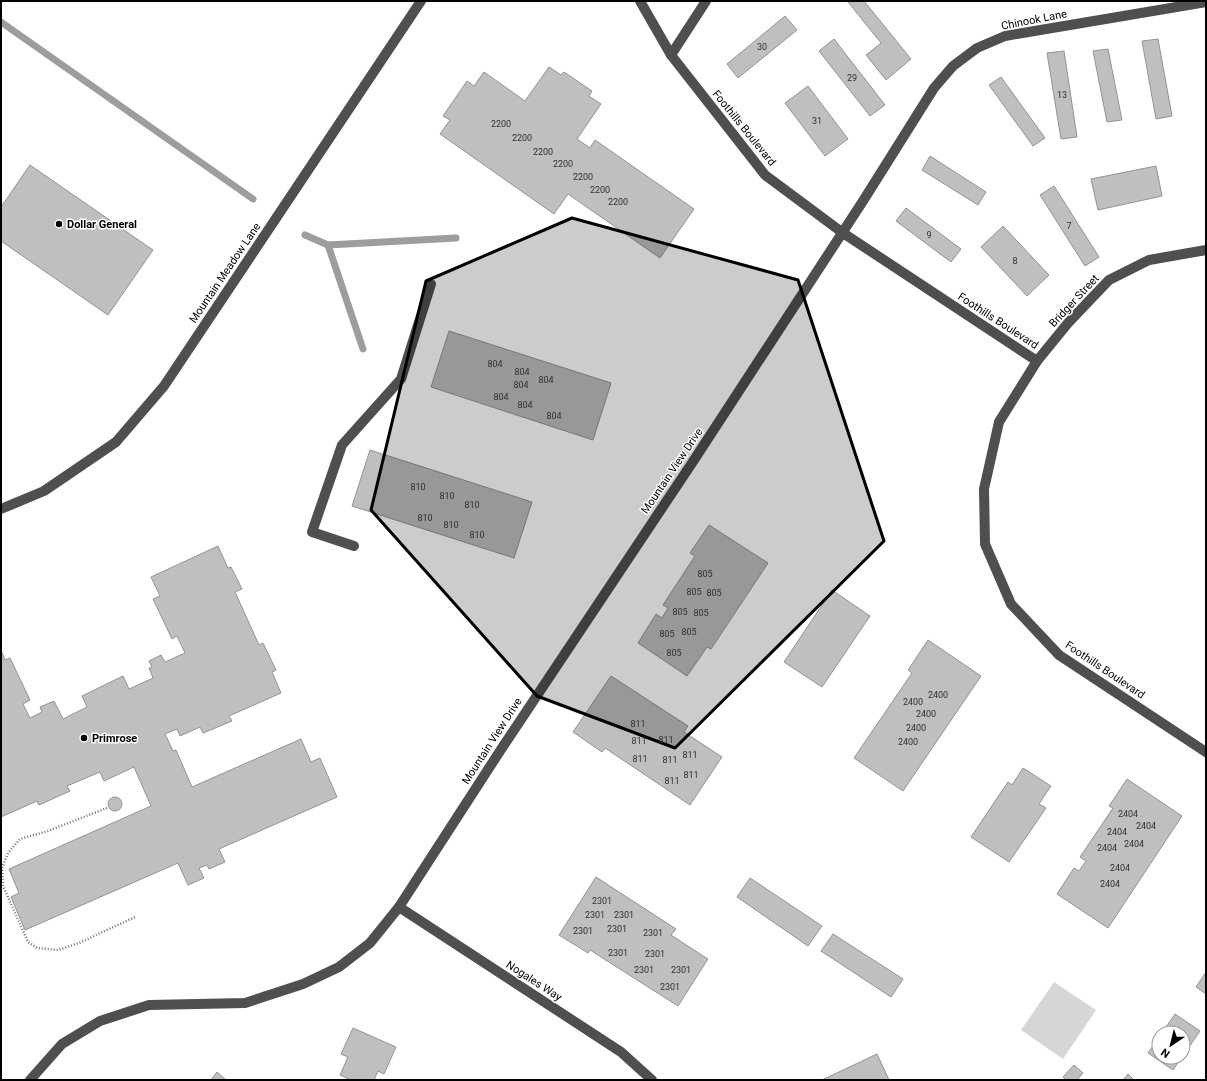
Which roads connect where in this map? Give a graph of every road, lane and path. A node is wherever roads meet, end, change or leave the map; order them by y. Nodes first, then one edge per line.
1 (421, 1) edge
2 (640, 1) edge
3 (706, 1) edge
4 (1206, 2) edge
5 (671, 55) junction
6 (843, 233) junction
7 (1206, 250) edge
8 (431, 284) dead end
9 (1037, 361) junction
10 (1, 509) edge
11 (354, 546) dead end
12 (1206, 752) edge
13 (107, 808) dead end
14 (399, 907) junction
15 (135, 917) dead end
16 (30, 1080) edge
17 (652, 1080) edge

1 - 10 street, Mountain Meadow Lane
2 - 5 street, Foothills Boulevard
3 - 5 street
4 - 6 street, Chinook Lane
5 - 6 street, Foothills Boulevard
6 - 9 street, Foothills Boulevard
6 - 14 street, Mountain View Drive
7 - 9 street, Bridger Street
8 - 11 street
9 - 12 street, Foothills Boulevard
13 - 15 path
14 - 16 street, Mountain View Drive
14 - 17 street, Nogales Way

